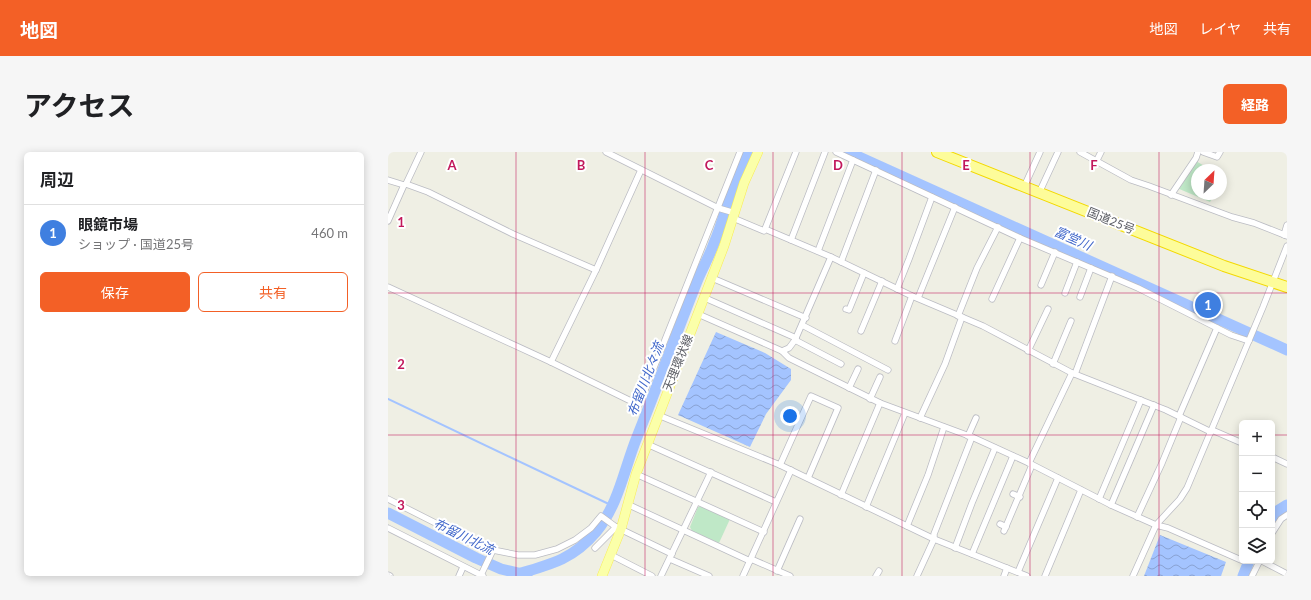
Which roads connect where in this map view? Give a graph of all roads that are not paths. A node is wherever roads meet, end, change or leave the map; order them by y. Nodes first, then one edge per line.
1 (421, 152) edge
2 (606, 152) edge
3 (740, 152) edge
4 (758, 152) edge
5 (796, 152) edge
6 (825, 152) edge
7 (836, 152) edge
8 (937, 152) edge
9 (1040, 152) edge
10 (1058, 152) edge
11 (1080, 152) edge
12 (1101, 152) edge
13 (1198, 152) edge
14 (1203, 152) edge
15 (1220, 152) edge
16 (853, 160) junction
17 (1097, 160) junction
18 (641, 170) junction
19 (876, 170) junction
20 (388, 180) edge
21 (405, 184) junction
22 (1024, 187) junction
23 (1039, 193) junction
24 (1172, 195) junction
25 (932, 197) junction
26 (955, 206) junction
27 (719, 208) junction
28 (733, 214) junction
29 (388, 221) edge
30 (1287, 225) edge
31 (998, 227) junction
32 (765, 229) junction
33 (1285, 235) edge
34 (1020, 238) junction
35 (791, 240) junction
36 (1287, 246) edge
37 (818, 252) junction
38 (1055, 252) junction
39 (831, 257) junction
40 (841, 262) junction
41 (1077, 262) junction
42 (1091, 268) junction
43 (596, 270) junction
44 (864, 273) junction
45 (1112, 276) junction
46 (712, 278) junction
47 (882, 281) junction
48 (1273, 283) junction
49 (1041, 285) dead end
50 (388, 287) edge
51 (1287, 287) edge
52 (897, 288) junction
53 (1065, 293) dead end
54 (915, 297) junction
55 (1080, 297) dead end
56 (704, 298) junction
57 (992, 300) dead end
58 (846, 309) dead end
59 (1048, 309) dead end
60 (698, 314) junction
61 (960, 316) junction
62 (806, 318) junction
63 (1071, 321) dead end
64 (802, 325) junction
65 (1217, 328) junction
66 (861, 331) dead end
67 (1250, 337) junction
68 (796, 339) junction
69 (895, 341) dead end
70 (782, 351) junction
71 (1028, 351) junction
72 (551, 362) junction
73 (841, 364) dead end
74 (1053, 364) junction
75 (858, 369) dead end
76 (888, 370) dead end
77 (1073, 374) junction
78 (880, 377) dead end
79 (849, 388) junction
80 (870, 399) junction
81 (1142, 400) junction
82 (880, 404) junction
83 (1154, 405) junction
84 (905, 413) junction
85 (658, 415) junction
86 (1180, 417) junction
87 (920, 418) junction
88 (976, 418) dead end
89 (944, 427) junction
90 (1211, 431) junction
91 (970, 437) junction
92 (1239, 442) edge
93 (647, 444) junction
94 (995, 448) junction
95 (1013, 456) junction
96 (1275, 458) edge
97 (1030, 464) junction
98 (1287, 464) edge
99 (780, 465) junction
100 (791, 470) junction
101 (711, 472) junction
102 (636, 474) junction
103 (808, 478) junction
104 (1058, 478) junction
105 (1081, 490) junction
106 (1013, 494) dead end
107 (841, 495) junction
108 (1020, 497) junction
109 (388, 498) edge
110 (1099, 499) junction
111 (697, 501) junction
112 (776, 502) junction
113 (627, 504) junction
114 (1111, 505) junction
115 (866, 507) junction
116 (1287, 515) edge
117 (1137, 517) junction
118 (800, 519) dead end
119 (1000, 524) dead end
120 (1156, 525) junction
121 (907, 526) junction
122 (617, 527) junction
123 (388, 528) edge
124 (1275, 528) edge
125 (683, 530) junction
126 (764, 532) junction
127 (934, 539) junction
128 (595, 548) dead end
129 (955, 548) junction
130 (493, 551) junction
131 (972, 554) junction
132 (610, 555) junction
133 (671, 556) junction
134 (1239, 559) edge
135 (751, 560) junction
136 (1258, 564) edge
137 (1265, 564) edge
138 (464, 566) junction
139 (1007, 568) junction
140 (777, 571) junction
141 (1018, 572) junction
142 (1287, 574) edge
143 (482, 575) edge
144 (459, 576) edge
145 (602, 576) edge
146 (652, 576) edge
147 (661, 576) edge
148 (709, 576) edge
149 (743, 576) edge
150 (790, 576) edge
151 (917, 576) edge
152 (1004, 576) edge
153 (1027, 576) edge
154 (1045, 576) edge
155 (1133, 576) edge
156 (1252, 576) edge

1 - 21 street
2 - 18 street
3 - 27 street
4 - 28 main road, 天理環状線
5 - 32 street
6 - 35 street
7 - 16 street
8 - 22 highway, 国道25号
9 - 22 street
10 - 23 street
11 - 17 street
12 - 17 street
13 - 24 street
14 - 15 street
16 - 19 street
16 - 37 street
17 - 24 street
18 - 27 street
18 - 43 street
19 - 25 street
19 - 40 street
20 - 21 street
21 - 29 street
21 - 43 street
22 - 23 highway, 国道25号
23 - 48 highway, 国道25号
24 - 33 street
25 - 26 street
25 - 52 street
26 - 31 street
26 - 54 street
27 - 28 street
27 - 72 street
28 - 32 street
28 - 46 main road, 天理環状線
30 - 33 street
31 - 34 street
31 - 61 street
32 - 35 street
34 - 38 street
34 - 57 street
35 - 37 street
36 - 48 street
37 - 39 street
38 - 41 street
38 - 49 street
39 - 40 street
39 - 62 street
40 - 44 street
41 - 42 street
41 - 53 street
42 - 45 street
42 - 55 street
43 - 72 street
44 - 47 street
44 - 58 street
45 - 65 street
45 - 77 street
46 - 56 main road, 天理環状線
46 - 62 street
47 - 52 street
47 - 66 street
48 - 51 highway, 国道25号
48 - 67 street
50 - 72 street
52 - 54 street
54 - 61 street
54 - 69 street
56 - 60 main road, 天理環状線
56 - 68 street
59 - 71 street
60 - 70 street
60 - 85 main road, 天理環状線
61 - 71 street
61 - 87 street
62 - 64 street
63 - 74 street
64 - 68 street
64 - 76 street
65 - 67 street
65 - 86 street
67 - 90 street
68 - 70 street
68 - 73 street
70 - 79 street
71 - 74 street
74 - 77 street
75 - 79 street
77 - 81 street
77 - 97 street
78 - 80 street
79 - 80 street
80 - 82 street
81 - 83 street
81 - 110 street
82 - 84 street
82 - 107 street
83 - 86 street
83 - 114 street
84 - 87 street
84 - 115 street
85 - 93 main road, 天理環状線
85 - 99 street
86 - 90 street
86 - 117 street
87 - 89 street
88 - 91 street
89 - 91 street
89 - 121 street
90 - 92 street
90 - 120 street
91 - 94 street
91 - 127 street
93 - 101 street
93 - 102 main road, 天理環状線
94 - 95 street
94 - 129 street
95 - 97 street
95 - 131 street
96 - 98 street
97 - 104 street
97 - 108 street
99 - 100 street
99 - 103 street
100 - 103 street
100 - 112 street
101 - 111 street
101 - 112 street
102 - 111 street
102 - 113 main road, 天理環状線
103 - 107 street
104 - 105 street
104 - 141 street
105 - 110 street
105 - 154 street
106 - 108 street
107 - 115 street
108 - 119 street
109 - 130 street
110 - 114 street
111 - 125 street
111 - 126 street
112 - 126 street
113 - 122 main road, 天理環状線
113 - 125 street
114 - 117 street
115 - 121 street
116 - 124 street
117 - 120 street
118 - 140 street
120 - 134 street
120 - 155 street
121 - 127 street
122 - 128 street
122 - 130 street
122 - 132 main road, 天理環状線
122 - 133 street
123 - 138 street
125 - 133 street
125 - 135 street
126 - 135 street
127 - 129 street
127 - 151 street
129 - 131 street
130 - 143 street
131 - 139 street
132 - 145 main road, 天理環状線
132 - 146 street
133 - 147 street
133 - 148 street
135 - 140 street
135 - 149 street
136 - 156 street
137 - 142 street
138 - 143 street
138 - 144 street
139 - 141 street
139 - 152 street
140 - 150 street
141 - 153 street

